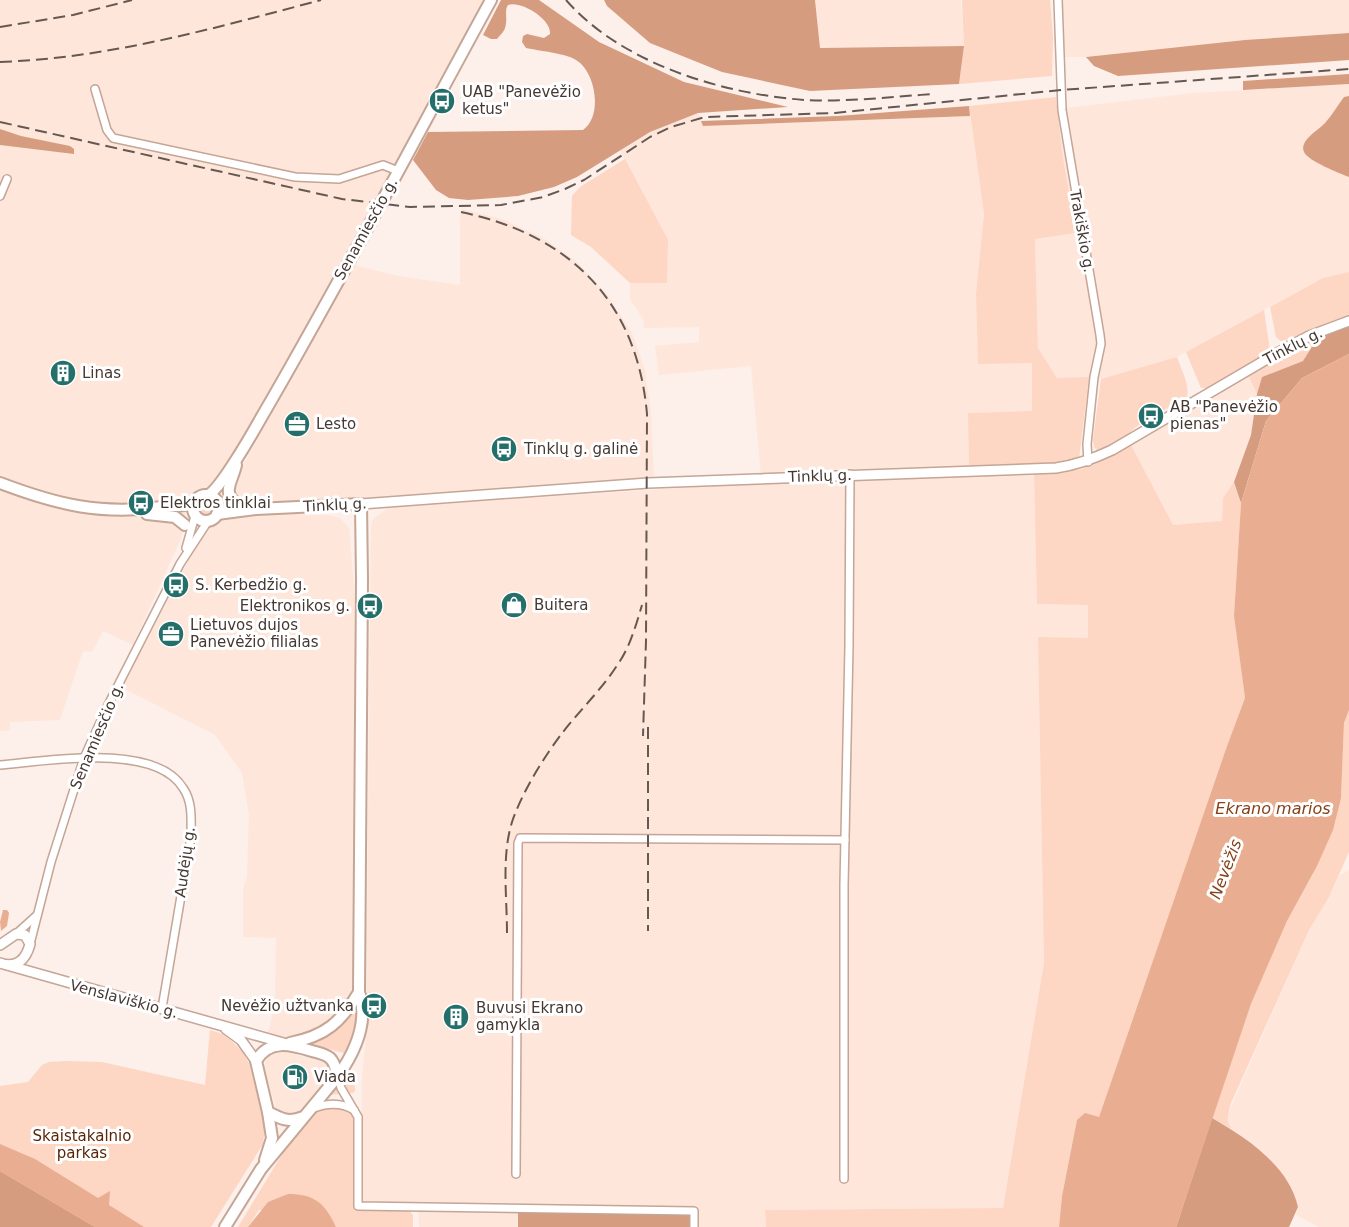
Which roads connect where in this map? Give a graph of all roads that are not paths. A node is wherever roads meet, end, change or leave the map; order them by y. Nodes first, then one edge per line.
1 (491, 0) edge
2 (1058, 0) edge
3 (95, 89) dead end
4 (398, 171) junction
5 (7, 179) dead end
6 (0, 196) edge
7 (1349, 321) edge
8 (237, 461) junction
9 (1088, 462) junction
10 (850, 474) junction
11 (0, 483) edge
12 (207, 496) junction
13 (361, 504) junction
14 (240, 506) junction
15 (256, 509) junction
16 (124, 510) junction
17 (215, 510) junction
18 (195, 511) junction
19 (185, 525) joint
20 (181, 560) junction
21 (84, 758) junction
22 (0, 765) edge
23 (845, 840) junction
24 (36, 916) junction
25 (16, 934) junction
26 (30, 944) junction
27 (0, 945) edge
28 (24, 959) junction
29 (3, 964) edge
30 (30, 972) junction
31 (359, 992) junction
32 (162, 1008) junction
33 (219, 1024) junction
34 (287, 1044) junction
35 (256, 1061) junction
36 (338, 1076) junction
37 (268, 1112) junction
38 (357, 1112) junction
39 (306, 1114) junction
40 (261, 1169) junction
41 (516, 1173) dead end
42 (844, 1179) dead end
43 (225, 1227) edge
44 (694, 1227) edge

1 - 4 main road, Senamiesčio g.
2 - 9 street, Trakiškio g.
3 - 4 street
4 - 8 main road, Senamiesčio g.
5 - 6 street
7 - 9 main road, Tinklų g.
8 - 12 main road, Senamiesčio g.
8 - 14 main road, Senamiesčio g.
8 - 17 main road, Senamiesčio g.
9 - 10 main road, Tinklų g.
10 - 13 main road, Tinklų g.
10 - 23 street
11 - 16 main road
12 - 17 main road
12 - 18 main road, Senamiesčio g.
13 - 15 main road, Tinklų g.
13 - 31 main road
14 - 15 main road, Tinklų g.
14 - 17 main road, Tinklų g.
15 - 17 main road, Tinklų g.
16 - 18 main road
16 - 19 main road
17 - 18 main road
17 - 20 street, Senamiesčio g.
18 - 20 street, Senamiesčio g.
19 - 20 street, Senamiesčio g.
20 - 21 street, Senamiesčio g.
21 - 22 street, Audėjų g.
21 - 24 street, Senamiesčio g.
21 - 32 street, Audėjų g.
23 - 41 street
23 - 42 street
24 - 25 street
24 - 26 street, Senamiesčio g.
25 - 26 main road
25 - 27 main road
26 - 28 main road
28 - 29 main road
28 - 30 main road
29 - 30 main road, Venslaviškio g.
30 - 32 main road, Venslaviškio g.
31 - 34 main road
31 - 36 main road
32 - 33 main road, Venslaviškio g.
33 - 34 main road, Venslaviškio g.
33 - 35 main road, Venslaviškio g.
34 - 35 main road
34 - 36 main road
35 - 37 main road
36 - 38 street
36 - 39 main road
37 - 39 main road
37 - 40 main road
38 - 39 street
38 - 44 street
39 - 40 main road
40 - 43 main road

